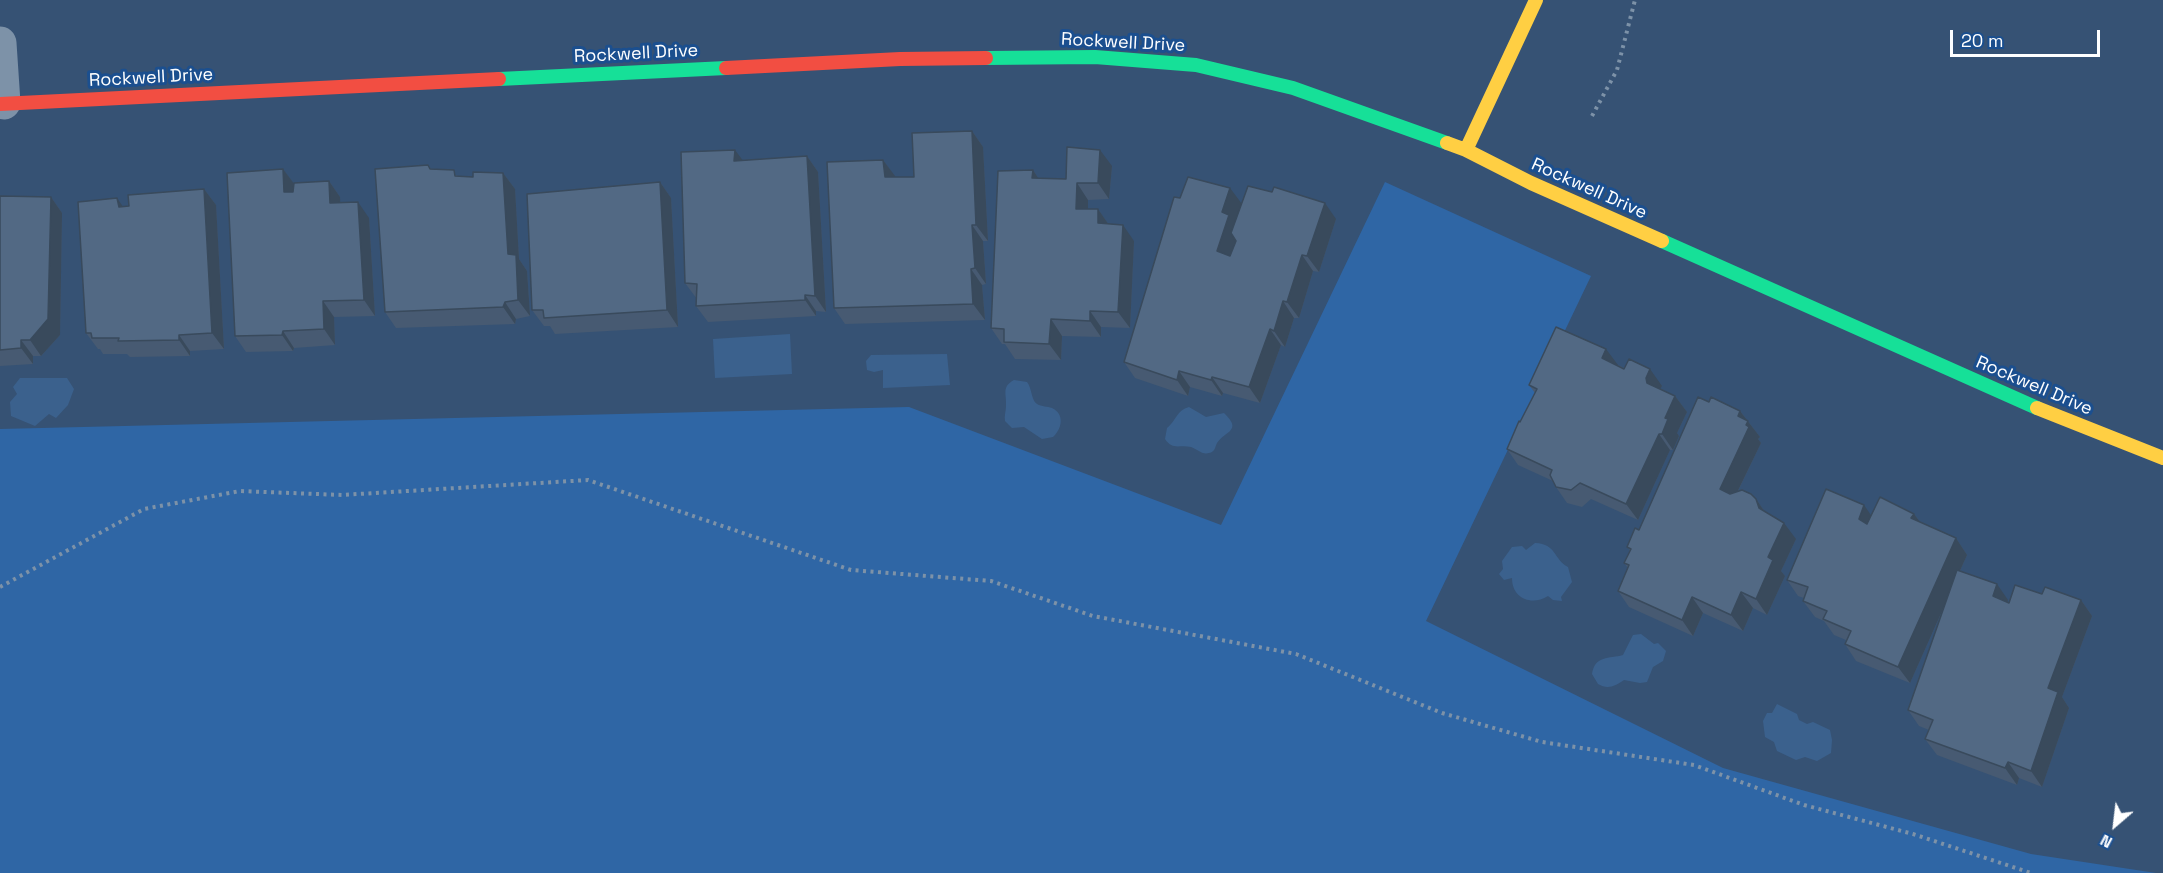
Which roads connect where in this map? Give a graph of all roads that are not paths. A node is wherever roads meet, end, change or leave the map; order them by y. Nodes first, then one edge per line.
1 (1536, 0) edge
2 (0, 43) edge
3 (2, 104) edge
4 (1466, 150) junction
5 (2163, 458) edge

1 - 4 street
2 - 3 street
3 - 4 street, Rockwell Drive
4 - 5 street, Rockwell Drive

